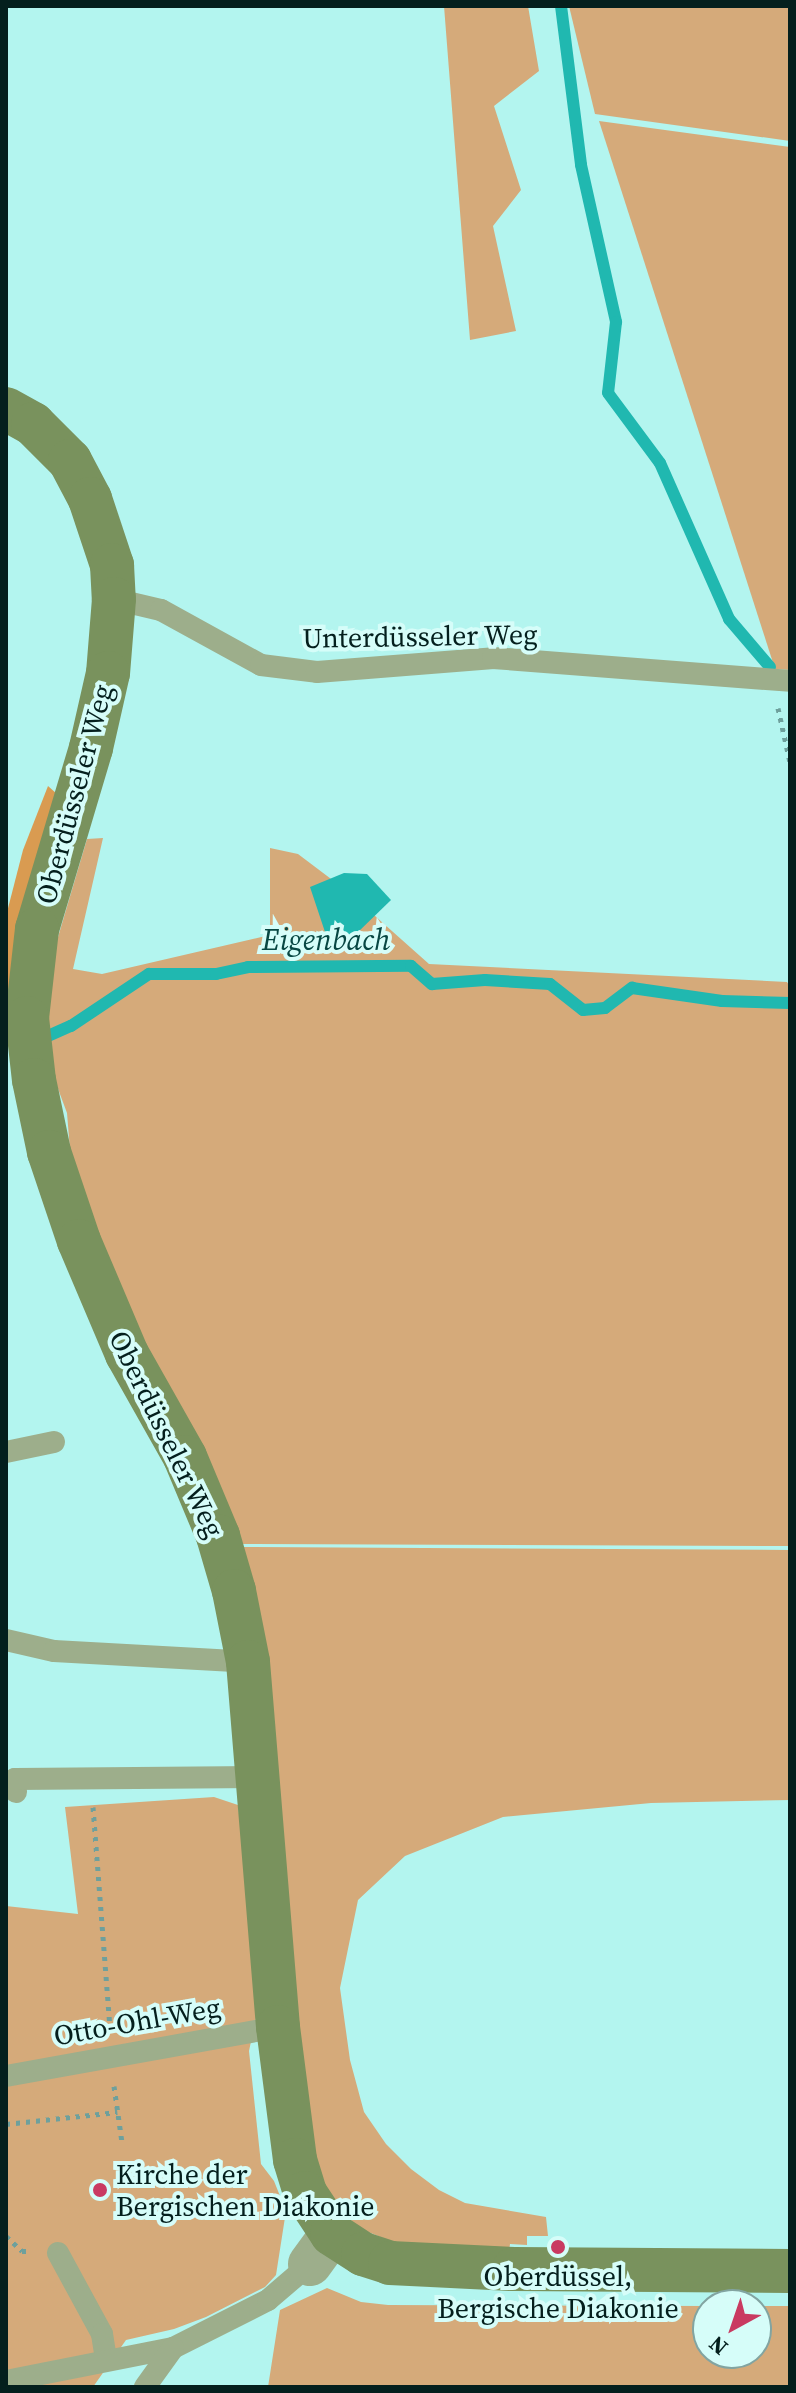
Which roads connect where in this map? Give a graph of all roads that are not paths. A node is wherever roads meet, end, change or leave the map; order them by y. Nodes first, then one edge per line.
1 (6, 409) edge
2 (114, 599) junction
3 (781, 681) edge
4 (54, 1442) dead end
5 (6, 1452) edge
6 (6, 1640) edge
7 (248, 1662) junction
8 (259, 1777) junction
9 (16, 1792) dead end
10 (278, 2027) junction
11 (6, 2076) edge
12 (321, 2249) junction
13 (58, 2253) dead end
14 (790, 2271) edge
15 (173, 2348) junction
16 (106, 2360) junction
17 (6, 2381) edge
18 (145, 2387) edge

1 - 2 street, Oberdüsseler Weg
2 - 3 lane, Unterdüsseler Weg
2 - 7 street, Oberdüsseler Weg
4 - 5 lane
6 - 7 lane
7 - 8 street, Oberdüsseler Weg
8 - 9 lane
8 - 10 street, Oberdüsseler Weg
10 - 11 lane, Otto-Ohl-Weg
10 - 12 street, Oberdüsseler Weg
12 - 14 street, Oberdüsseler Weg
12 - 15 lane
13 - 16 lane
15 - 16 lane
15 - 18 lane
16 - 17 lane

